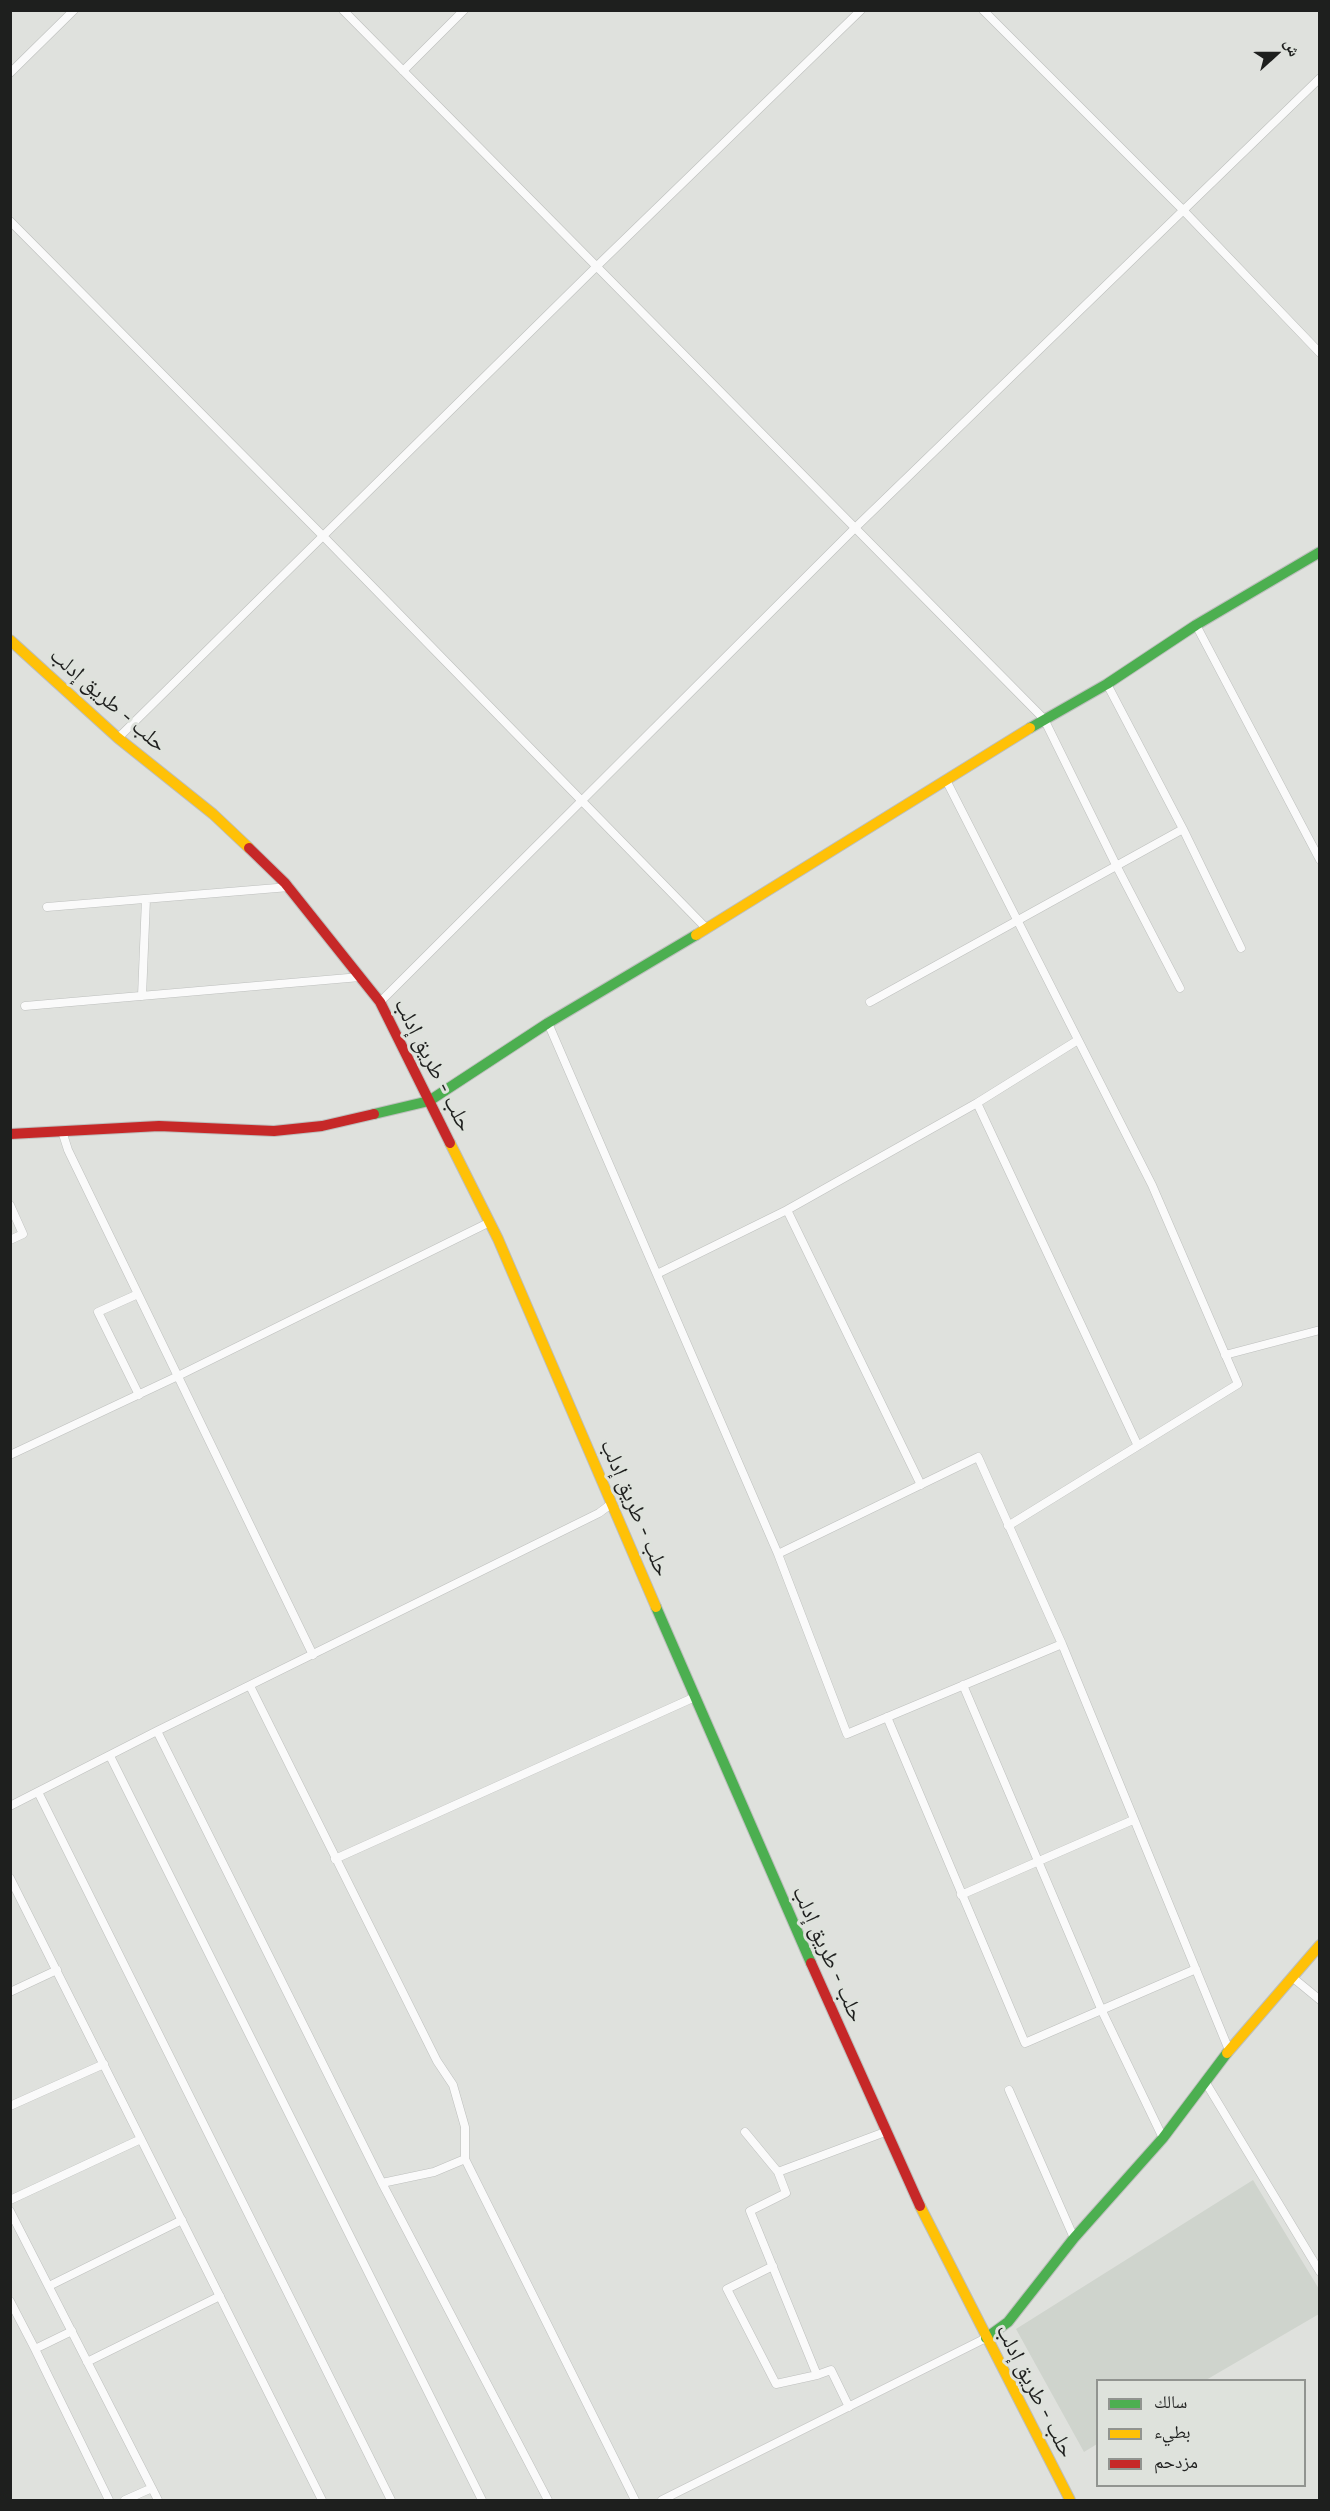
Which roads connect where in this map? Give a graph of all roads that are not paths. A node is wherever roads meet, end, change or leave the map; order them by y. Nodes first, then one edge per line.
1 (74, 10) edge
2 (343, 10) edge
3 (464, 10) edge
4 (861, 10) edge
5 (983, 10) edge
6 (403, 71) junction
7 (10, 73) edge
8 (1320, 78) edge
9 (1183, 210) junction
10 (10, 221) edge
11 (596, 267) junction
12 (1320, 353) edge
13 (855, 528) junction
14 (323, 536) junction
15 (1320, 552) edge
16 (1196, 625) junction
17 (10, 640) edge
18 (1107, 684) junction
19 (1044, 719) junction
20 (118, 738) junction
21 (946, 780) junction
22 (581, 801) junction
23 (1183, 829) junction
24 (1320, 860) edge
25 (1117, 867) junction
26 (289, 887) junction
27 (146, 899) junction
28 (47, 907) dead end
29 (1018, 921) junction
30 (707, 929) junction
31 (1241, 948) dead end
32 (360, 977) junction
33 (1179, 988) dead end
34 (142, 996) junction
35 (380, 1002) junction
36 (870, 1002) dead end
37 (25, 1006) dead end
38 (548, 1023) junction
39 (1078, 1040) junction
40 (429, 1101) junction
41 (977, 1103) junction
42 (62, 1131) junction
43 (10, 1134) edge
44 (10, 1205) edge
45 (787, 1210) junction
46 (490, 1222) junction
47 (10, 1240) edge
48 (657, 1274) junction
49 (138, 1294) junction
50 (1320, 1330) edge
51 (1225, 1356) junction
52 (178, 1376) junction
53 (139, 1395) junction
54 (1137, 1446) junction
55 (10, 1455) edge
56 (921, 1485) junction
57 (611, 1504) junction
58 (1008, 1526) junction
59 (778, 1554) junction
60 (1062, 1644) junction
61 (313, 1655) junction
62 (963, 1685) junction
63 (250, 1686) junction
64 (695, 1697) junction
65 (887, 1717) junction
66 (157, 1731) junction
67 (110, 1756) junction
68 (38, 1792) junction
69 (10, 1806) edge
70 (1134, 1821) junction
71 (335, 1859) junction
72 (1037, 1862) junction
73 (10, 1878) edge
74 (14, 1894) edge
75 (961, 1895) junction
76 (1320, 1945) edge
77 (57, 1970) junction
78 (1196, 1970) junction
79 (1292, 1977) junction
80 (10, 1992) edge
81 (1320, 2000) edge
82 (1102, 2011) junction
83 (1229, 2050) junction
84 (104, 2064) junction
85 (1206, 2084) junction
86 (1009, 2090) dead end
87 (10, 2106) edge
88 (745, 2132) dead end
89 (885, 2132) junction
90 (1163, 2138) junction
91 (141, 2139) junction
92 (465, 2159) junction
93 (778, 2172) junction
94 (382, 2183) junction
95 (10, 2200) edge
96 (10, 2211) edge
97 (182, 2220) junction
98 (1074, 2238) junction
99 (773, 2266) junction
100 (1320, 2272) edge
101 (49, 2286) junction
102 (220, 2296) junction
103 (10, 2301) edge
104 (72, 2331) junction
105 (986, 2338) junction
106 (35, 2349) junction
107 (87, 2362) junction
108 (817, 2375) junction
109 (849, 2407) junction
110 (152, 2488) junction
111 (110, 2500) edge
112 (125, 2500) edge
113 (158, 2500) edge
114 (322, 2500) edge
115 (391, 2500) edge
116 (483, 2500) edge
117 (548, 2500) edge
118 (635, 2500) edge
119 (662, 2500) edge
120 (1070, 2500) edge

1 - 7 street
2 - 6 street
3 - 6 street
4 - 11 street
5 - 9 street
6 - 11 street
8 - 9 street
9 - 12 street
9 - 13 street
10 - 14 street
11 - 13 street
11 - 14 street
13 - 19 street
13 - 22 street
14 - 20 street
14 - 22 street
15 - 16 main road
16 - 18 main road
16 - 24 street
17 - 20 main road, حلب - طريق إدلب
18 - 19 main road
18 - 23 street
19 - 21 main road
19 - 25 street
20 - 26 main road, حلب - طريق إدلب
21 - 29 street
21 - 30 main road
22 - 30 street
22 - 35 street
23 - 25 street
23 - 31 street
25 - 29 street
25 - 33 street
26 - 27 street
26 - 32 main road, حلب - طريق إدلب
27 - 28 street
27 - 34 street
29 - 36 street
29 - 39 street
30 - 38 main road
32 - 34 street
32 - 35 main road, حلب - طريق إدلب
34 - 37 street
35 - 40 main road, حلب - طريق إدلب
38 - 40 main road
38 - 48 street
39 - 41 street
39 - 51 street
40 - 42 main road
40 - 46 main road, حلب - طريق إدلب
41 - 45 street
41 - 54 street
42 - 43 main road
42 - 49 street
44 - 47 street
45 - 48 street
45 - 56 street
46 - 52 street
46 - 57 main road, حلب - طريق إدلب
48 - 59 street
49 - 52 street
49 - 53 street
50 - 51 street
51 - 54 street
52 - 53 street
52 - 61 street
53 - 55 street
54 - 58 street
56 - 58 street
56 - 59 street
57 - 61 street
57 - 64 main road, حلب - طريق إدلب
58 - 60 street
59 - 65 street
60 - 62 street
60 - 70 street
61 - 63 street
62 - 65 street
62 - 72 street
63 - 66 street
63 - 71 street
64 - 71 street
64 - 89 main road, حلب - طريق إدلب
65 - 75 street
66 - 67 street
66 - 94 street
67 - 68 street
67 - 116 street
68 - 69 street
68 - 115 street
70 - 72 street
70 - 78 street
71 - 92 street
72 - 75 street
72 - 82 street
73 - 74 street
74 - 77 street
75 - 82 street
76 - 79 main road
77 - 80 street
77 - 84 street
78 - 82 street
78 - 83 street
79 - 81 street
79 - 83 main road
82 - 90 street
83 - 85 main road
84 - 87 street
84 - 91 street
85 - 90 main road
85 - 100 street
86 - 98 street
88 - 93 street
89 - 93 street
89 - 105 main road, حلب - طريق إدلب
90 - 98 main road
91 - 95 street
91 - 97 street
92 - 94 street
92 - 118 street
93 - 99 street
94 - 117 street
96 - 101 street
97 - 101 street
97 - 102 street
98 - 105 main road
99 - 108 street
99 - 108 street
101 - 104 street
102 - 107 street
102 - 114 street
103 - 106 street
104 - 106 street
104 - 107 street
105 - 109 street
105 - 120 main road, حلب - طريق إدلب
106 - 111 street
107 - 110 street
108 - 109 street
109 - 119 street
110 - 112 street
110 - 113 street

